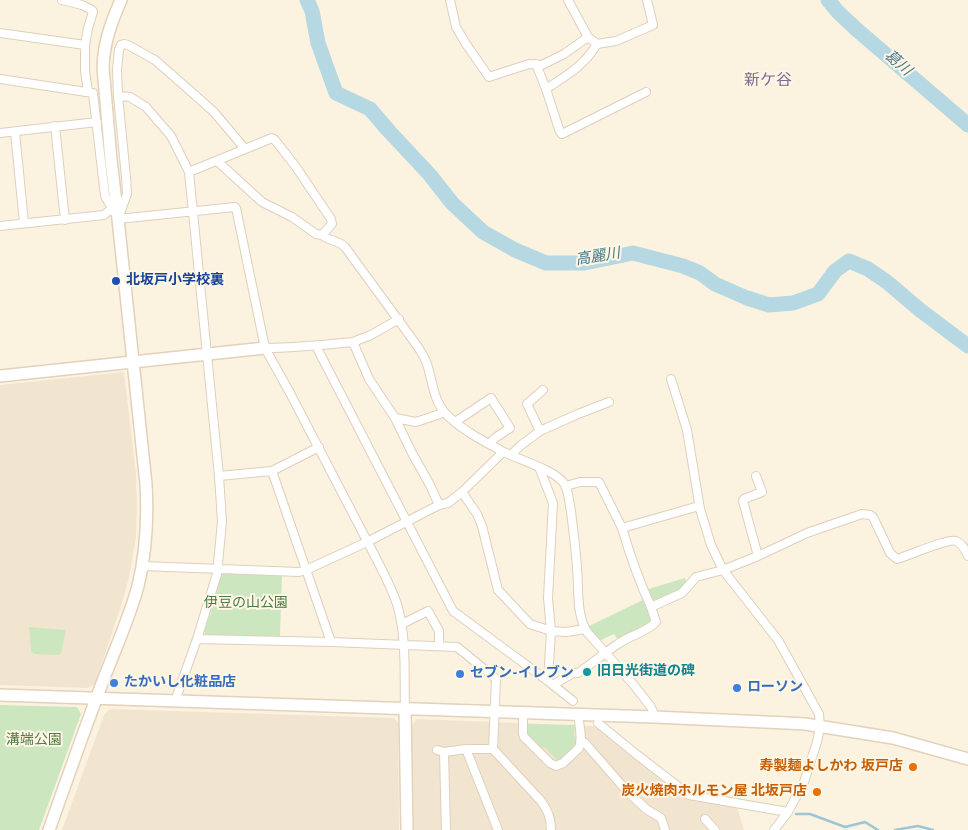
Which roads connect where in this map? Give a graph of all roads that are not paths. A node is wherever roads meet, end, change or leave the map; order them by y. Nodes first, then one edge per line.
1 (62, 0) edge
2 (121, 0) edge
3 (450, 0) edge
4 (568, 0) edge
5 (647, 0) edge
6 (0, 33) edge
7 (588, 37) junction
8 (597, 44) junction
9 (85, 45) junction
10 (536, 64) junction
11 (0, 79) edge
12 (546, 89) junction
13 (88, 92) junction
14 (646, 92) dead end
15 (118, 96) junction
16 (97, 122) junction
17 (55, 126) junction
18 (15, 132) junction
19 (0, 133) edge
20 (245, 150) junction
21 (217, 161) junction
22 (189, 172) junction
23 (111, 209) junction
24 (192, 211) junction
25 (118, 219) junction
26 (64, 220) junction
27 (24, 223) junction
28 (0, 226) edge
29 (322, 235) junction
30 (399, 319) junction
31 (352, 342) junction
32 (316, 346) junction
33 (265, 348) junction
34 (206, 355) junction
35 (134, 362) junction
36 (0, 376) edge
37 (671, 379) dead end
38 (543, 390) dead end
39 (609, 402) dead end
40 (443, 411) junction
41 (394, 418) junction
42 (454, 422) junction
43 (540, 431) junction
44 (489, 444) junction
45 (319, 447) junction
46 (507, 454) junction
47 (539, 468) junction
48 (272, 471) junction
49 (219, 476) junction
50 (756, 476) dead end
51 (566, 486) junction
52 (462, 492) junction
53 (439, 505) junction
54 (699, 506) junction
55 (407, 521) junction
56 (622, 528) junction
57 (367, 542) junction
58 (758, 556) junction
59 (968, 556) edge
60 (142, 566) junction
61 (218, 569) junction
62 (306, 570) junction
63 (723, 570) junction
64 (651, 608) junction
65 (402, 624) junction
66 (585, 629) junction
67 (551, 631) junction
68 (197, 639) junction
69 (331, 642) junction
70 (404, 645) junction
71 (439, 646) junction
72 (605, 653) junction
73 (550, 683) junction
74 (0, 695) edge
75 (96, 698) junction
76 (175, 701) junction
77 (573, 701) dead end
78 (405, 709) junction
79 (494, 712) junction
80 (523, 712) junction
81 (578, 714) junction
82 (655, 717) junction
83 (598, 723) dead end
84 (820, 727) junction
85 (581, 741) junction
86 (466, 749) junction
87 (493, 749) junction
88 (968, 759) edge
89 (788, 812) junction
90 (705, 819) dead end
91 (48, 830) edge
92 (407, 830) edge
93 (446, 830) edge
94 (498, 830) edge
95 (551, 830) edge
96 (665, 830) edge
97 (715, 830) edge
98 (774, 830) edge

1 - 9 street
2 - 25 street
3 - 10 street
4 - 7 street
5 - 8 street
6 - 9 street
7 - 8 street
7 - 10 street
8 - 12 street
9 - 13 street
10 - 12 street
11 - 13 street
12 - 14 street
13 - 16 street
15 - 20 street
15 - 22 street
15 - 25 street
16 - 17 street
16 - 23 street
17 - 18 street
17 - 26 street
18 - 19 street
18 - 27 street
20 - 21 street
20 - 29 street
21 - 22 street
21 - 29 street
22 - 24 street
23 - 25 street
23 - 26 street
24 - 25 street
24 - 33 street
24 - 34 street
25 - 35 street
26 - 27 street
27 - 28 street
29 - 30 street
30 - 31 street
30 - 40 street
31 - 32 street
31 - 41 street
32 - 33 street
32 - 55 street
33 - 34 street
33 - 45 street
34 - 35 street
34 - 49 street
35 - 36 street
35 - 60 street
37 - 54 street
38 - 43 street
39 - 43 street
40 - 41 street
40 - 42 street
41 - 53 street
42 - 44 street
42 - 44 street
43 - 46 street
44 - 46 street
45 - 48 street
45 - 57 street
46 - 47 street
46 - 52 street
47 - 51 street
47 - 67 street
48 - 49 street
48 - 62 street
49 - 61 street
50 - 58 street
51 - 56 street
51 - 66 street
52 - 53 street
52 - 67 street
53 - 55 street
54 - 56 street
54 - 63 street
55 - 57 street
55 - 73 street
56 - 64 street
57 - 62 street
57 - 65 street
58 - 59 street
58 - 63 street
60 - 61 street
60 - 75 street
61 - 62 street
61 - 68 street
62 - 69 street
63 - 64 street
63 - 84 street
64 - 72 street
65 - 70 street
65 - 71 street
66 - 67 street
66 - 72 street
67 - 73 street
68 - 69 street
68 - 76 street
69 - 70 street
70 - 71 street
70 - 78 street
71 - 79 street
72 - 73 street
72 - 82 street
73 - 77 street
74 - 75 street
75 - 76 street
75 - 91 street
76 - 78 street
78 - 79 street
78 - 92 street
79 - 80 street
79 - 87 street
80 - 81 street
80 - 85 street
81 - 82 street
81 - 85 street
82 - 84 street
83 - 89 street
84 - 88 street
84 - 89 street
85 - 96 street
86 - 87 street
86 - 93 street
86 - 94 street
87 - 95 street
89 - 98 street
90 - 97 street

